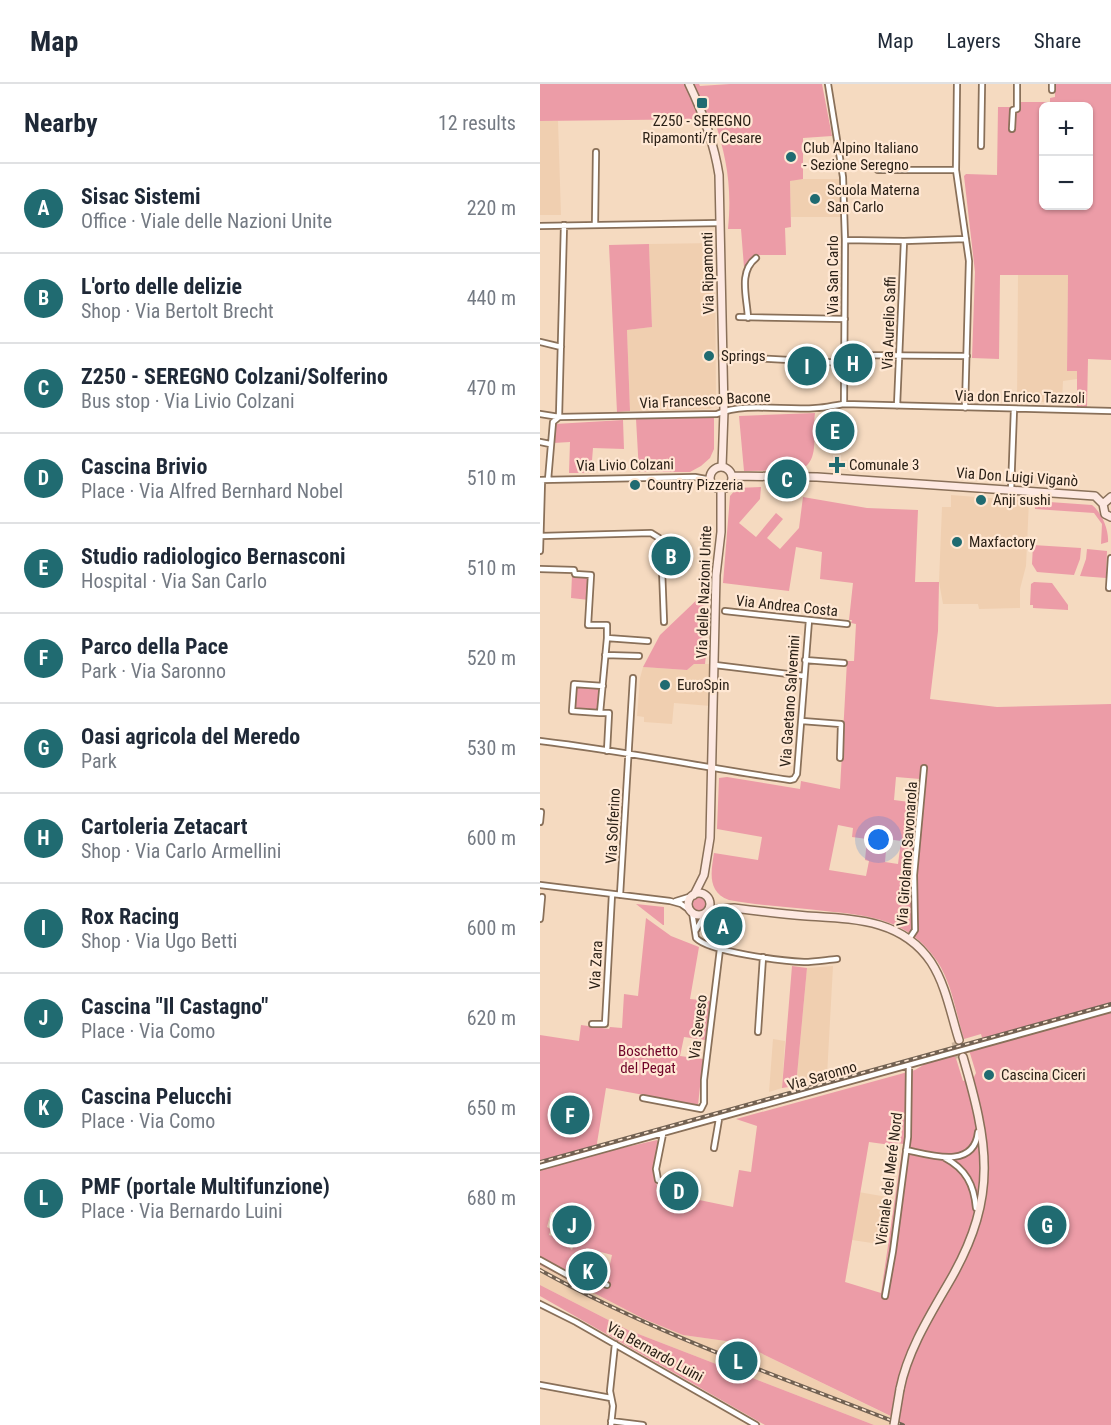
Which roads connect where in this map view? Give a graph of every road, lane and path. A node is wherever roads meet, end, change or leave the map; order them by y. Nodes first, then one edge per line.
1 (689, 84) edge
2 (828, 84) edge
3 (957, 84) edge
4 (982, 84) edge
5 (1017, 84) edge
6 (1012, 129) dead end
7 (981, 146) dead end
8 (597, 152) dead end
9 (878, 170) dead end
10 (956, 170) junction
11 (595, 224) junction
12 (720, 224) junction
13 (564, 225) junction
14 (540, 226) edge
15 (966, 239) junction
16 (845, 240) junction
17 (904, 241) junction
18 (756, 258) dead end
19 (739, 317) dead end
20 (748, 318) junction
21 (845, 319) junction
22 (540, 342) edge
23 (561, 347) junction
24 (844, 354) junction
25 (900, 355) junction
26 (967, 356) junction
27 (752, 358) dead end
28 (844, 363) junction
29 (844, 404) junction
30 (897, 406) junction
31 (965, 408) junction
32 (1014, 409) junction
33 (724, 411) junction
34 (1111, 411) edge
35 (540, 414) edge
36 (559, 417) junction
37 (540, 442) edge
38 (550, 444) junction
39 (722, 467) junction
40 (732, 476) junction
41 (543, 480) edge
42 (711, 480) junction
43 (721, 489) junction
44 (1011, 490) junction
45 (1111, 497) edge
46 (1103, 504) junction
47 (1111, 517) edge
48 (541, 536) edge
49 (540, 551) edge
50 (1111, 558) edge
51 (540, 569) edge
52 (1109, 588) dead end
53 (725, 611) dead end
54 (808, 620) junction
55 (664, 622) dead end
56 (847, 624) dead end
57 (607, 638) junction
58 (648, 641) dead end
59 (605, 655) junction
60 (639, 656) dead end
61 (805, 660) junction
62 (844, 663) dead end
63 (715, 665) junction
64 (804, 676) junction
65 (633, 678) dead end
66 (603, 686) junction
67 (600, 713) junction
68 (802, 721) junction
69 (540, 741) edge
70 (607, 751) junction
71 (629, 755) junction
72 (840, 758) dead end
73 (712, 768) junction
74 (924, 768) dead end
75 (541, 812) edge
76 (540, 822) edge
77 (704, 875) junction
78 (540, 885) edge
79 (612, 894) junction
80 (620, 895) junction
81 (693, 896) junction
82 (707, 896) junction
83 (542, 897) dead end
84 (670, 901) junction
85 (734, 908) junction
86 (691, 912) junction
87 (706, 913) junction
88 (809, 916) junction
89 (540, 919) edge
90 (696, 933) junction
91 (909, 939) junction
92 (720, 949) junction
93 (763, 957) junction
94 (837, 959) dead end
95 (1111, 1009) edge
96 (592, 1024) dead end
97 (758, 1032) dead end
98 (909, 1065) junction
99 (643, 1098) dead end
100 (718, 1119) junction
101 (979, 1130) junction
102 (663, 1134) junction
103 (714, 1148) dead end
104 (906, 1150) junction
105 (940, 1157) junction
106 (540, 1167) edge
107 (688, 1181) dead end
108 (976, 1208) junction
109 (540, 1260) edge
110 (607, 1285) dead end
111 (885, 1296) dead end
112 (940, 1297) junction
113 (540, 1304) edge
114 (615, 1344) junction
115 (540, 1385) edge
116 (611, 1398) junction
117 (611, 1423) edge
118 (643, 1425) edge
119 (756, 1425) edge
120 (894, 1425) edge

1 - 12 street, Via Ripamonti
2 - 16 street, Via San Carlo
3 - 10 street
4 - 7 street
5 - 6 street
8 - 11 street
9 - 10 street
10 - 15 street
11 - 12 street
11 - 13 street
12 - 33 street, Via Ripamonti
13 - 14 street
13 - 23 street
15 - 17 street
15 - 26 street
16 - 17 street
16 - 21 street, Via San Carlo
17 - 25 street, Via Aurelio Saffi
18 - 20 street
19 - 20 street
20 - 21 street
21 - 24 street, Via San Carlo
22 - 23 street
23 - 36 street
24 - 25 street
24 - 28 street, Via San Carlo
25 - 26 street
25 - 30 street, Via Aurelio Saffi
26 - 31 street
27 - 28 street
28 - 29 street, Via San Carlo
29 - 30 street, Via don Enrico Tazzoli
29 - 33 street, Via Francesco Bacone
30 - 31 street, Via don Enrico Tazzoli
31 - 32 street, Via don Enrico Tazzoli
32 - 34 street, Via don Enrico Tazzoli
32 - 44 street
33 - 36 street, Via Francesco Bacone
33 - 39 street, Via Ripamonti
35 - 36 street, Via Francesco Bacone
36 - 38 street
37 - 38 street
38 - 41 street
39 - 40 street
39 - 42 street
40 - 43 street
40 - 44 street, Via Don Luigi Viganò
41 - 42 street, Via Livio Colzani
41 - 48 street
42 - 43 street
43 - 63 street, Via delle Nazioni Unite
44 - 46 street, Via Don Luigi Viganò
45 - 46 street
46 - 47 street
48 - 49 street
48 - 55 street
50 - 52 street
51 - 57 street
53 - 54 street, Via Andrea Costa
54 - 56 street, Via Andrea Costa
54 - 61 street, Via Gaetano Salvemini
57 - 58 street
57 - 59 street
59 - 60 street
59 - 66 street
61 - 62 street
61 - 64 street, Via Gaetano Salvemini
63 - 64 street
63 - 73 street, Via delle Nazioni Unite
64 - 68 street, Via Gaetano Salvemini
65 - 71 street, Via Solferino
66 - 67 street
66 - 67 street
67 - 70 street
68 - 72 street
68 - 73 street, Via Gaetano Salvemini
69 - 70 street
70 - 71 street
71 - 73 street
71 - 80 street, Via Solferino
73 - 77 street, Via delle Nazioni Unite
74 - 91 street, Via Girolamo Savonarola
75 - 76 street
77 - 81 street
77 - 82 street
78 - 79 street
79 - 80 street
79 - 96 street, Via Zara
80 - 84 street
81 - 82 street
81 - 84 street
81 - 86 street
82 - 85 street
82 - 87 street
83 - 89 street
84 - 86 street
85 - 87 street
85 - 88 street
86 - 87 street
86 - 90 street
87 - 90 street
88 - 91 street
88 - 91 street
90 - 92 street
92 - 93 street
92 - 99 street, Via Seveso
93 - 94 street
93 - 97 street
95 - 98 street, Via Saronno
98 - 100 street, Via Saronno
98 - 104 street, Vicinale del Meré Nord
100 - 102 street, Via Saronno
100 - 103 street
101 - 105 street
101 - 108 street
101 - 112 street
102 - 106 street, Via Saronno
102 - 107 street
104 - 105 street
104 - 111 street, Vicinale del Meré Nord
105 - 108 street
108 - 112 street
109 - 110 street
112 - 120 street, bridge
113 - 114 street, Via Bernardo Luini
114 - 116 street
114 - 119 street, Via Bernardo Luini
115 - 116 street
116 - 117 street
117 - 118 street

